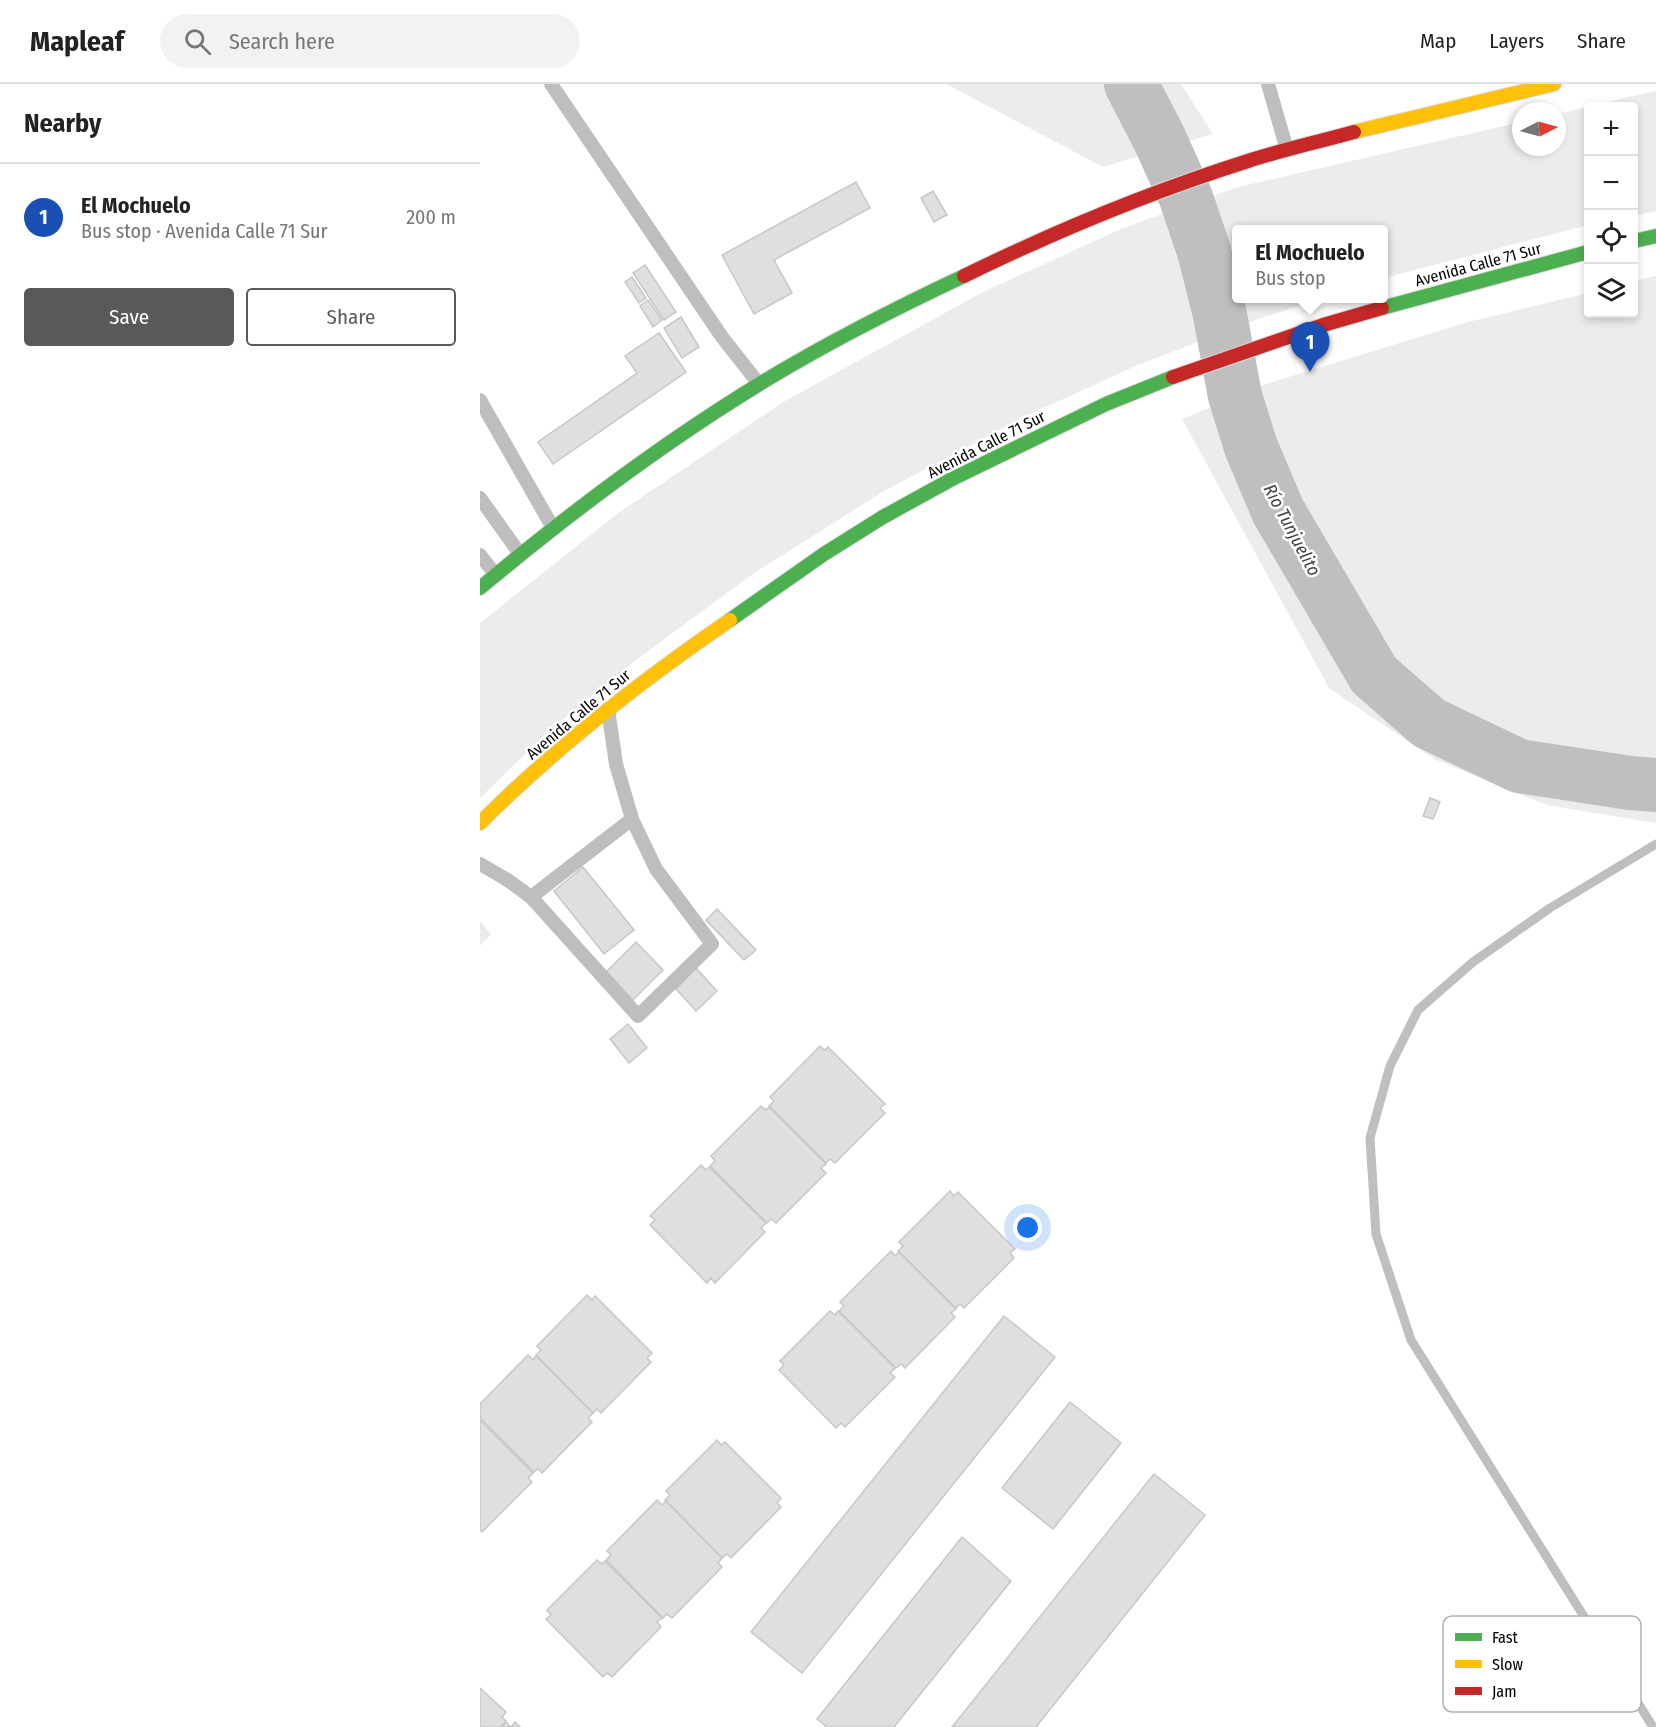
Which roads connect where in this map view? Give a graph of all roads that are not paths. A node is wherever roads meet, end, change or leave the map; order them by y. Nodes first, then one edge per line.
1 (551, 84) edge
2 (1268, 84) edge
3 (1554, 84) edge
4 (1484, 86) dead end
5 (1517, 92) junction
6 (1287, 150) junction
7 (1656, 236) edge
8 (1638, 240) edge
9 (1584, 253) edge
10 (759, 384) junction
11 (480, 400) edge
12 (480, 498) edge
13 (553, 528) junction
14 (520, 554) junction
15 (480, 555) edge
16 (496, 575) junction
17 (480, 588) edge
18 (608, 708) junction
19 (632, 819) junction
20 (480, 823) edge
21 (480, 864) edge
22 (531, 897) junction

1 - 10 lane
2 - 6 lane
3 - 5 highway
4 - 5 lane
5 - 6 highway
6 - 10 highway
7 - 8 highway
9 - 18 highway, Avenida Calle 71 Sur
10 - 13 highway
11 - 13 lane
12 - 14 lane
13 - 14 highway
14 - 16 highway
15 - 16 lane
16 - 17 highway
18 - 19 lane
18 - 20 highway, Avenida Calle 71 Sur
19 - 22 lane
19 - 22 lane
21 - 22 lane

